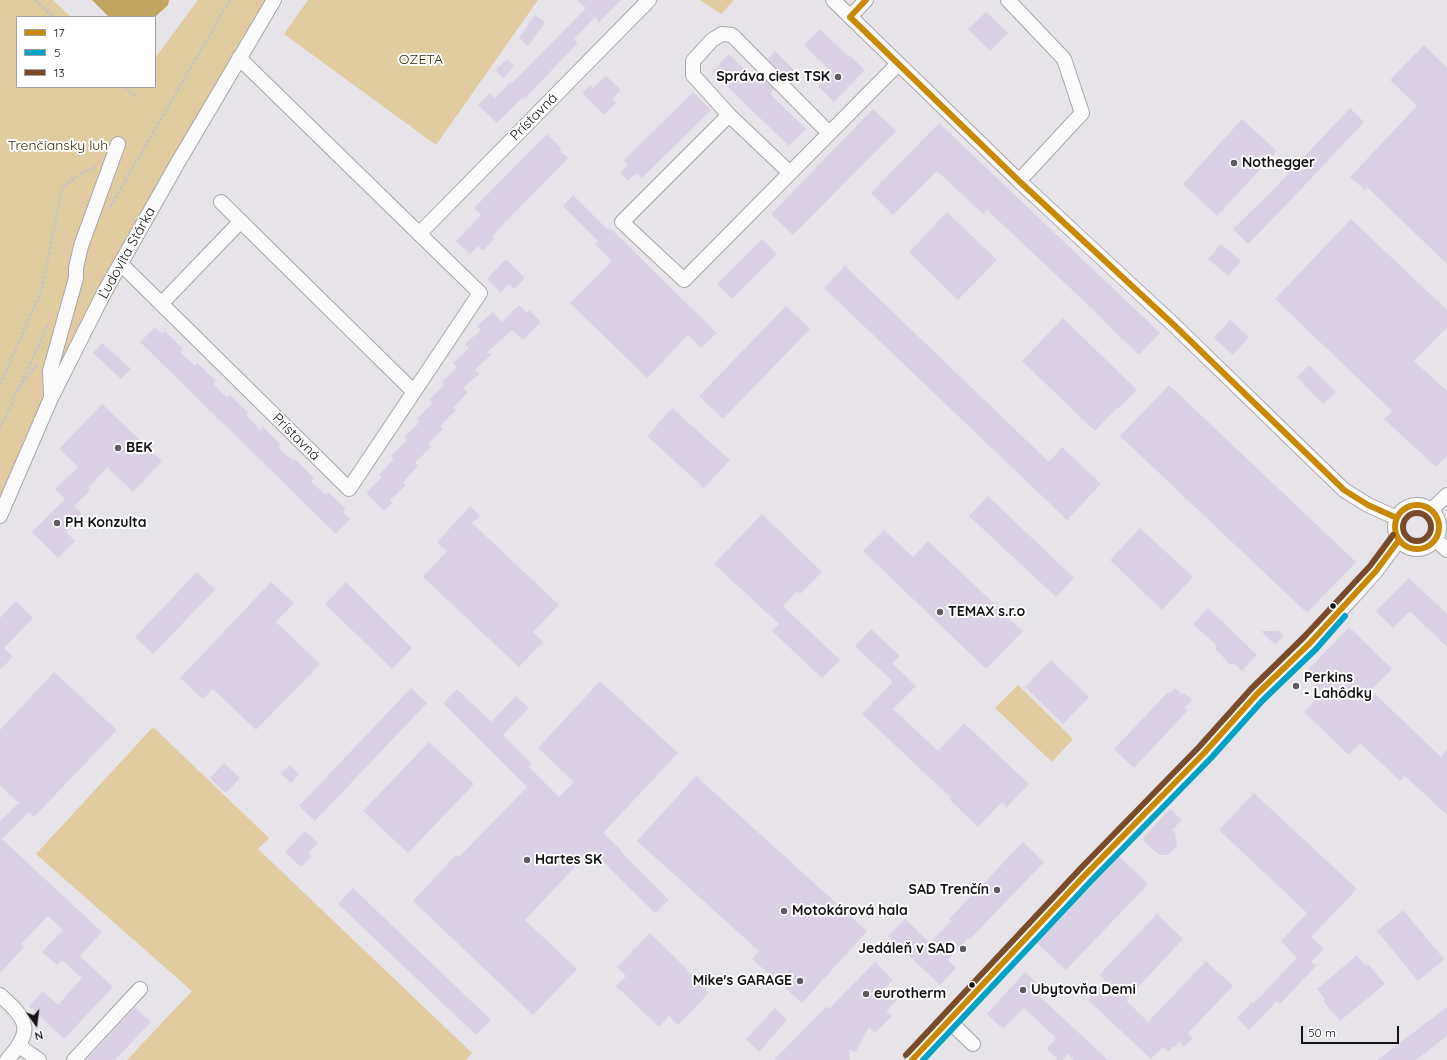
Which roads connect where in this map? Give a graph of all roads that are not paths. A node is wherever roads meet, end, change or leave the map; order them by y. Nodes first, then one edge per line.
1 (274, 0) edge
2 (649, 0) edge
3 (833, 0) edge
4 (866, 0) edge
5 (1008, 0) edge
6 (850, 17) junction
7 (239, 58) junction
8 (898, 64) junction
9 (729, 115) junction
10 (829, 133) junction
11 (118, 144) dead end
12 (790, 172) junction
13 (1019, 181) junction
14 (221, 202) dead end
15 (241, 222) junction
16 (419, 234) junction
17 (121, 264) junction
18 (161, 304) junction
19 (414, 392) junction
20 (51, 398) junction
21 (1447, 495) edge
22 (1431, 510) junction
23 (0, 516) edge
24 (1397, 518) junction
25 (1399, 540) junction
26 (1436, 540) junction
27 (1447, 550) edge
28 (140, 989) dead end
29 (0, 995) edge
30 (948, 1021) junction
31 (973, 1044) dead end
32 (15, 1054) edge
33 (39, 1060) edge
34 (74, 1060) edge
35 (912, 1060) edge

1 - 7 street, Ľudovíta Stárka
2 - 16 street, Prístavná
3 - 6 street
4 - 6 street
5 - 13 street
6 - 8 street
7 - 16 street, Prístavná
7 - 17 street, Ľudovíta Stárka
8 - 10 street
8 - 13 street
9 - 10 street
9 - 12 street
9 - 12 street
10 - 12 street
11 - 20 street
13 - 24 street
14 - 15 street
15 - 18 street
15 - 19 street
16 - 19 street, Prístavná
17 - 18 street, Prístavná
17 - 20 street, Ľudovíta Stárka
18 - 19 street, Prístavná
20 - 23 street, Ľudovíta Stárka
21 - 22 street
22 - 24 street
22 - 26 street
24 - 25 street
25 - 26 street
25 - 30 street
26 - 27 street
28 - 34 street
29 - 32 street
30 - 31 street
30 - 35 street
32 - 33 street

